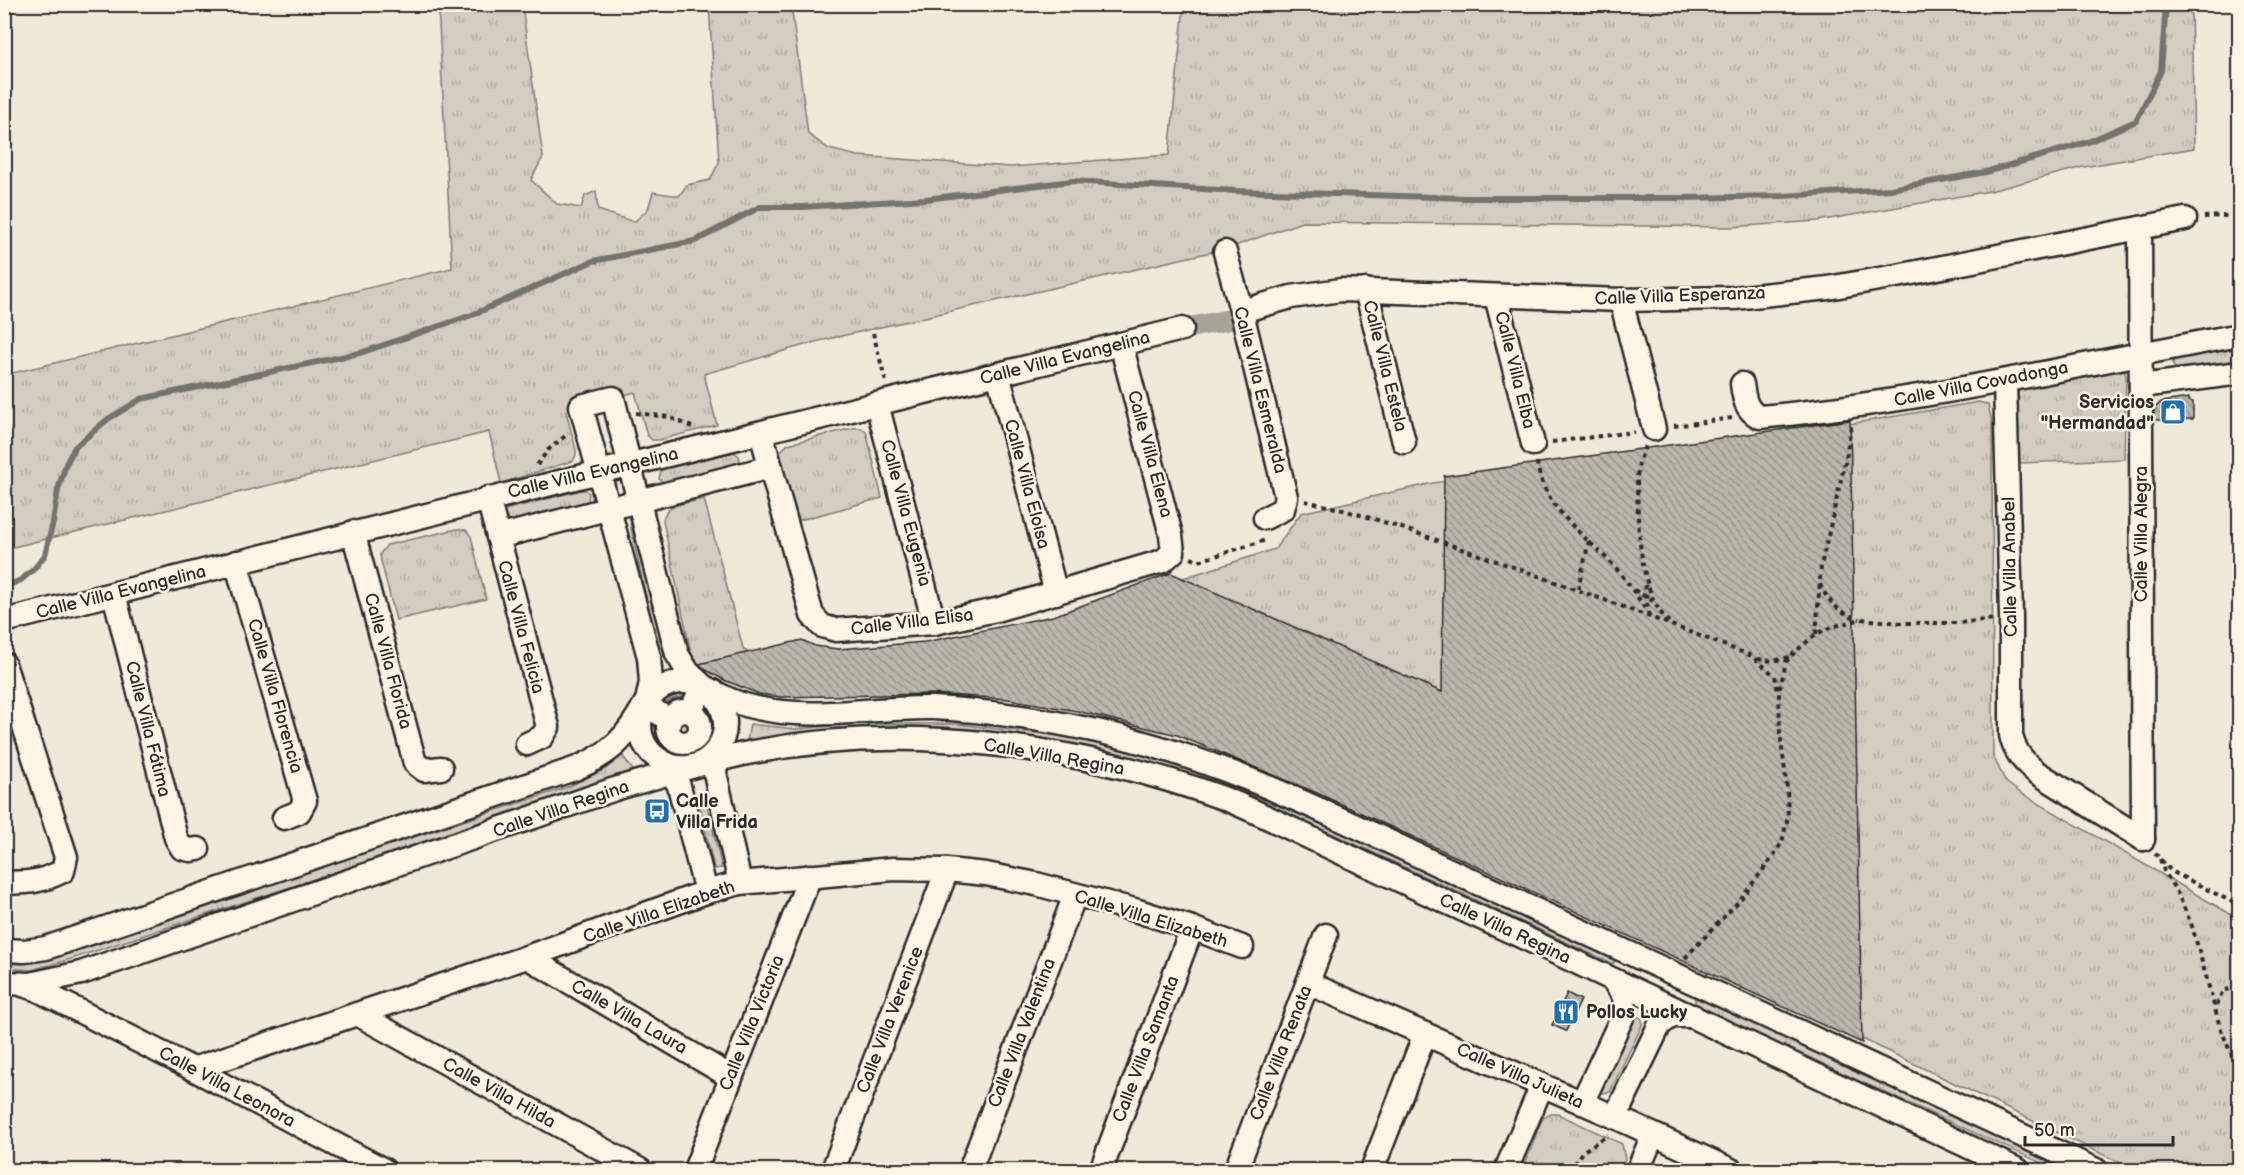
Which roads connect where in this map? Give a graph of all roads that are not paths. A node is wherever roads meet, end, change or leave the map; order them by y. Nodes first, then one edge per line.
1 (2185, 219) road end
2 (2140, 228) junction
3 (1225, 252) dead end
4 (1366, 291) junction
5 (1496, 296) junction
6 (1621, 300) junction
7 (1242, 311) junction
8 (1182, 329) dead end
9 (2240, 335) edge
10 (1121, 344) junction
11 (2139, 353) junction
12 (2240, 373) edge
13 (998, 374) junction
14 (2006, 382) junction
15 (1742, 384) dead end
16 (2141, 386) junction
17 (884, 402) junction
18 (1654, 429) road end
19 (761, 433) junction
20 (1404, 443) dead end
21 (1533, 444) road end
22 (771, 467) junction
23 (621, 490) junction
24 (488, 498) junction
25 (1275, 510) road end
26 (353, 532) junction
27 (498, 537) junction
28 (1168, 556) joint
29 (236, 562) junction
30 (1056, 593) junction
31 (114, 594) junction
32 (4, 621) edge
33 (934, 623) junction
34 (4, 664) edge
35 (685, 727) junction
36 (527, 744) dead end
37 (2017, 752) joint
38 (441, 768) dead end
39 (284, 818) dead end
40 (198, 849) dead end
41 (946, 870) junction
42 (810, 876) junction
43 (4, 882) edge
44 (740, 883) junction
45 (706, 892) junction
46 (1075, 895) junction
47 (1192, 928) junction
48 (1326, 935) dead end
49 (1242, 947) dead end
50 (1621, 948) junction
51 (4, 950) edge
52 (527, 957) junction
53 (68, 976) junction
54 (1607, 977) junction
55 (1308, 983) junction
56 (13, 984) edge
57 (1714, 991) junction
58 (1659, 995) junction
59 (68, 1005) junction
60 (1625, 1011) junction
61 (358, 1015) junction
62 (1693, 1016) junction
63 (1425, 1034) junction
64 (193, 1069) junction
65 (730, 1077) junction
66 (1542, 1085) junction
67 (1582, 1103) junction
68 (1622, 1120) junction
69 (1653, 1135) junction
70 (384, 1170) edge
71 (640, 1170) edge
72 (695, 1170) edge
73 (833, 1170) edge
74 (970, 1170) edge
75 (1101, 1170) edge
76 (1236, 1170) edge
77 (1372, 1170) edge
78 (1506, 1170) edge
79 (1638, 1170) edge
80 (1731, 1170) edge
81 (2018, 1170) edge
82 (2096, 1170) edge

1 - 2 street, Calle Villa Esperanza
2 - 6 street, Calle Villa Esperanza
2 - 11 street, Calle Villa Alegra
3 - 7 street, Calle Villa Esmeralda
4 - 5 street, Calle Villa Esperanza
4 - 7 street, Calle Villa Esperanza
4 - 20 street, Calle Villa Estela
5 - 6 street, Calle Villa Esperanza
5 - 21 street, Calle Villa Elba
6 - 18 street
7 - 25 street, Calle Villa Esmeralda
8 - 10 street, Calle Villa Evangelina
9 - 11 street, Calle Villa Covadonga
10 - 13 street, Calle Villa Evangelina
10 - 28 street, Calle Villa Elena
11 - 14 street, Calle Villa Covadonga
11 - 16 street, Calle Villa Alegra
12 - 16 street
13 - 17 street, Calle Villa Evangelina
13 - 30 street, Calle Villa Eloisa
14 - 15 street, Calle Villa Covadonga
14 - 37 street, Calle Villa Anabel
16 - 37 street, Calle Villa Alegra
17 - 19 street, Calle Villa Evangelina
17 - 33 street, Calle Villa Eugenia
19 - 22 street, Calle Villa Elisa
19 - 23 street, Calle Villa Evangelina
22 - 23 street, Calle Villa Evangelina
22 - 33 street, Calle Villa Elisa
23 - 24 street, Calle Villa Evangelina
23 - 27 street, Calle Villa Evangelina
23 - 35 street
23 - 35 street
24 - 26 street, Calle Villa Evangelina
24 - 27 street, Calle Villa Felicia
26 - 29 street, Calle Villa Evangelina
26 - 38 street, Calle Villa Florida
27 - 36 street, Calle Villa Felicia
28 - 30 street, Calle Villa Elisa
29 - 31 street, Calle Villa Evangelina
29 - 39 street, Calle Villa Florencia
30 - 33 street, Calle Villa Elisa
31 - 32 street, Calle Villa Evangelina
31 - 40 street, Calle Villa Fátima
34 - 43 street
35 - 44 street
35 - 45 street
35 - 50 street, Calle Villa Regina
35 - 51 street, Calle Villa Regina
35 - 53 street, Calle Villa Regina
35 - 54 street, Calle Villa Regina
41 - 42 street, Calle Villa Elizabeth
41 - 46 street, Calle Villa Elizabeth
41 - 73 street, Calle Villa Verenice
42 - 44 street, Calle Villa Elizabeth
42 - 65 street, Calle Villa Victoria
44 - 45 street, Calle Villa Elizabeth
45 - 52 street, Calle Villa Elizabeth
46 - 47 street, Calle Villa Elizabeth
46 - 74 street, Calle Villa Valentina
47 - 49 street, Calle Villa Elizabeth
47 - 75 street, Calle Villa Samanta
48 - 55 street, Calle Villa Renata
50 - 54 street
50 - 58 street, Calle Villa Regina
52 - 61 street, Calle Villa Elizabeth
52 - 65 street, Calle Villa Laura
53 - 56 street, Calle Villa Regina
53 - 59 street
54 - 58 street, Calle Villa Regina
54 - 60 street
55 - 63 street, Calle Villa Julieta
55 - 76 street, Calle Villa Renata
56 - 59 street, Calle Villa Leonora
57 - 58 street, Calle Villa Regina
57 - 62 street
57 - 82 street, Calle Villa Regina
58 - 60 street
58 - 62 street
58 - 68 street
59 - 64 street, Calle Villa Leonora
60 - 67 street
61 - 64 street, Calle Villa Elizabeth
61 - 71 street, Calle Villa Hilda
62 - 81 street
63 - 66 street, Calle Villa Julieta
63 - 77 street
64 - 70 street, Calle Villa Leonora
65 - 72 street, Calle Villa Victoria
66 - 67 street, Calle Villa Julieta
66 - 78 street
67 - 68 street, Calle Villa Julieta
68 - 69 street, Calle Villa Julieta
69 - 79 street
69 - 80 street, Calle Villa Julieta

